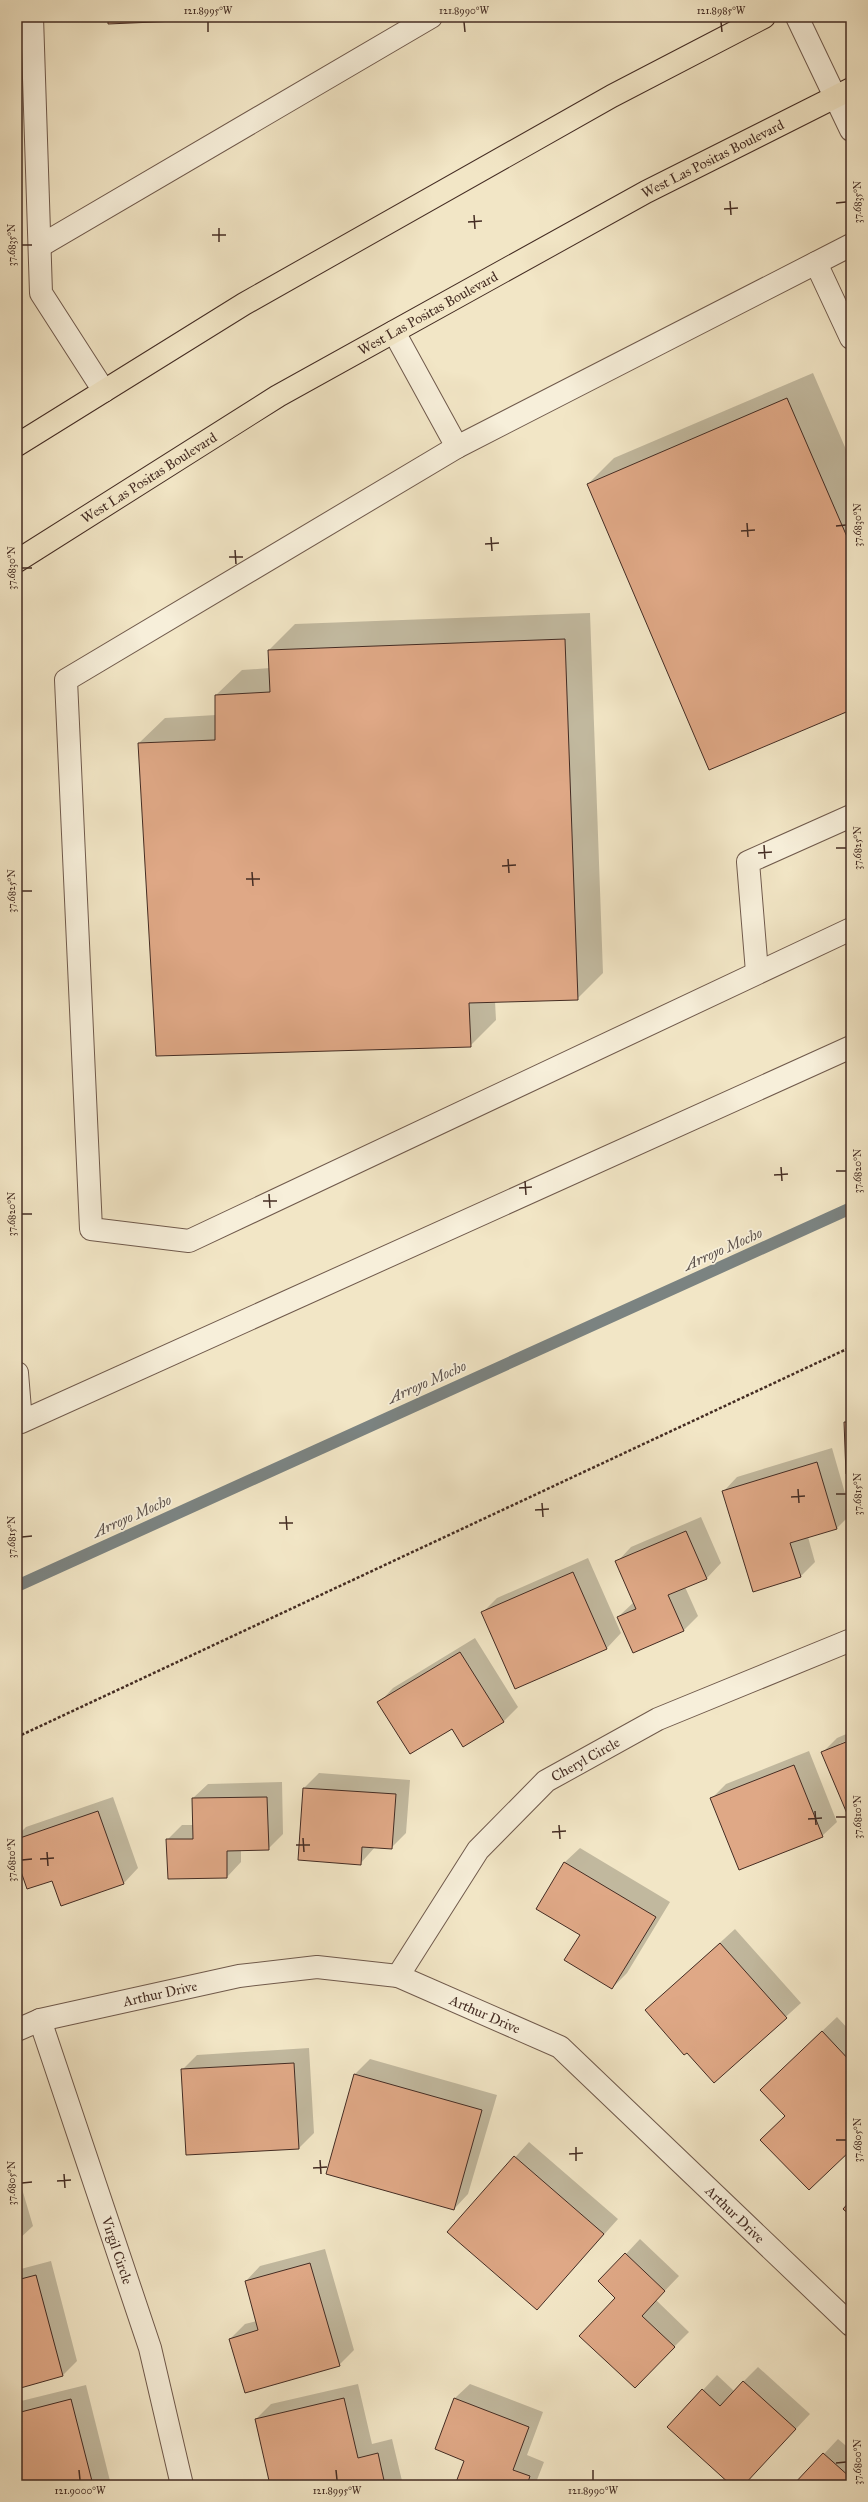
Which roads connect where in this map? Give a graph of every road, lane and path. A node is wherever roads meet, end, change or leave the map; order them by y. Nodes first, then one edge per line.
1 (32, 17) edge
2 (431, 17) edge
3 (764, 17) edge
4 (797, 17) edge
5 (844, 92) edge
6 (851, 130) edge
7 (851, 245) edge
8 (40, 246) junction
9 (816, 263) junction
10 (394, 332) junction
11 (851, 338) edge
12 (104, 391) junction
13 (17, 445) edge
14 (457, 447) junction
15 (17, 561) edge
16 (851, 816) edge
17 (851, 929) edge
18 (758, 972) junction
19 (851, 1046) edge
20 (851, 1347) edge
21 (17, 1373) edge
22 (851, 1640) edge
23 (17, 1737) edge
24 (398, 1976) junction
25 (40, 2020) junction
26 (17, 2030) edge
27 (851, 2325) edge
28 (182, 2485) edge

1 - 8 street
2 - 8 street
3 - 12 main road
4 - 5 street
5 - 6 street
5 - 10 main road, West Las Positas Boulevard
7 - 9 street
8 - 12 street
9 - 11 street
9 - 14 street
10 - 14 street
10 - 15 main road, West Las Positas Boulevard
12 - 13 main road
14 - 18 street
16 - 18 street
17 - 18 street
19 - 21 street
20 - 23 path
22 - 24 street, Cheryl Circle
24 - 25 street, Arthur Drive
24 - 27 street, Arthur Drive
25 - 26 street, Arthur Drive
25 - 28 street, Virgil Circle

